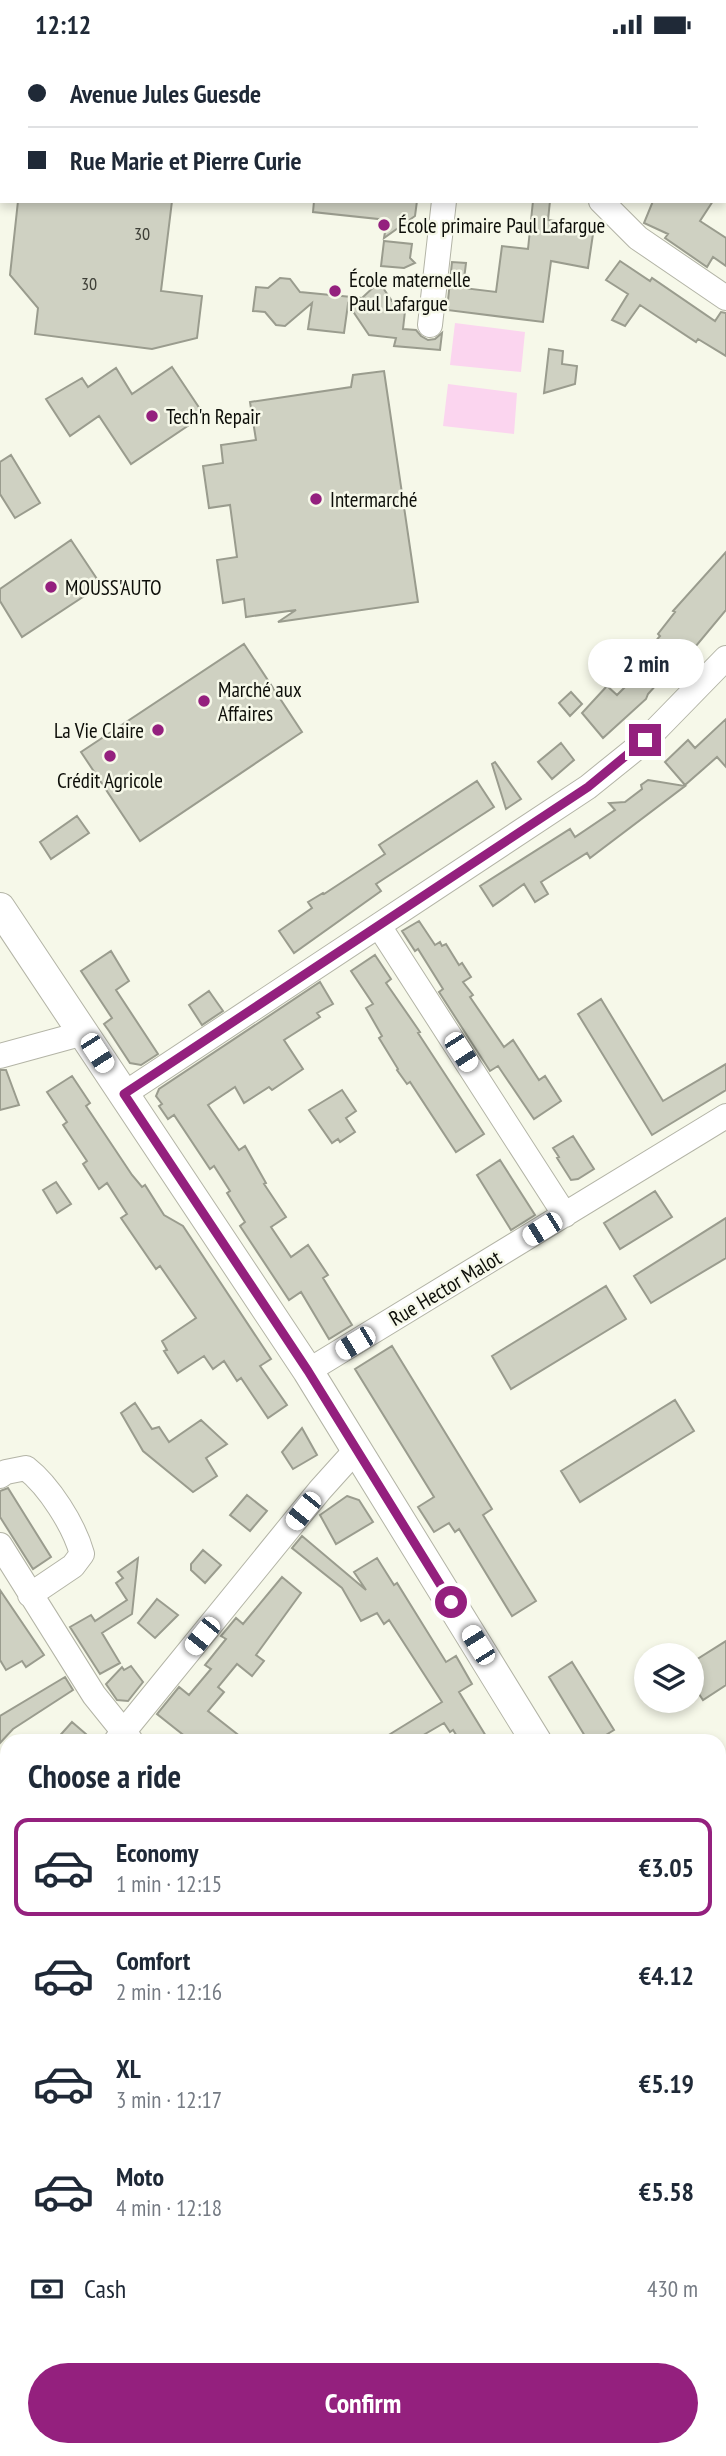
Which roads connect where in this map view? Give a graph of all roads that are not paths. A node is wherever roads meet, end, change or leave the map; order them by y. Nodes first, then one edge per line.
1 (443, 203) edge
2 (603, 203) edge
3 (726, 298) edge
4 (430, 325) dead end
5 (726, 658) edge
6 (0, 908) edge
7 (379, 926) junction
8 (83, 1033) junction
9 (0, 1056) edge
10 (124, 1094) junction
11 (726, 1117) edge
12 (565, 1215) junction
13 (308, 1371) junction
14 (356, 1450) junction
15 (0, 1476) edge
16 (0, 1545) edge
17 (30, 1595) junction
18 (120, 1734) edge
19 (127, 1734) edge
20 (532, 1734) edge

1 - 4 street
2 - 3 street
5 - 7 street
6 - 8 main road
7 - 10 street
7 - 12 street
8 - 9 street
8 - 10 main road
10 - 13 main road
11 - 12 street, Rue Hector Malot
12 - 13 street, Rue Hector Malot
13 - 14 main road
14 - 19 street
14 - 20 main road
15 - 17 street
16 - 17 street
17 - 18 street

